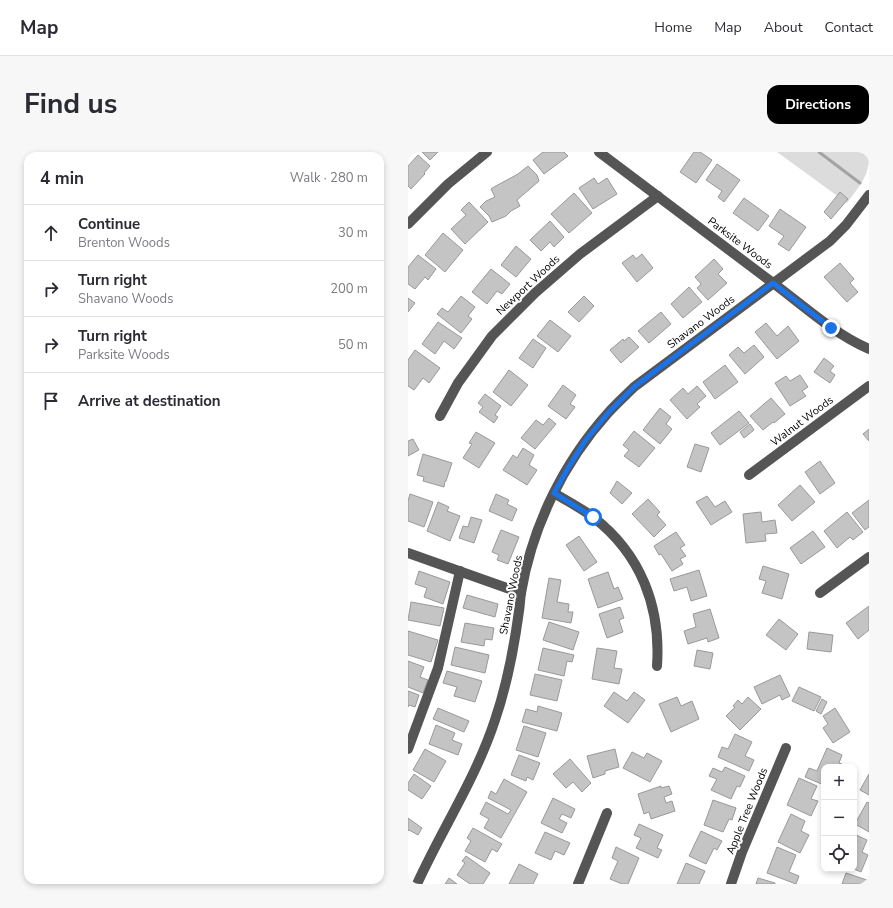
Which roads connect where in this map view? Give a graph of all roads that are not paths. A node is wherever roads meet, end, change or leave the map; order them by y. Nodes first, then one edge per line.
1 (487, 152) edge
2 (599, 152) edge
3 (869, 194) edge
4 (658, 196) junction
5 (408, 224) edge
6 (773, 283) junction
7 (869, 349) edge
8 (869, 386) edge
9 (440, 416) dead end
10 (749, 475) dead end
11 (554, 493) junction
12 (408, 553) edge
13 (869, 557) edge
14 (460, 571) junction
15 (521, 593) junction
16 (820, 593) dead end
17 (657, 666) dead end
18 (786, 748) dead end
19 (408, 749) edge
20 (607, 813) dead end
21 (417, 884) edge
22 (578, 884) edge
23 (731, 884) edge

1 - 5 street
2 - 4 street, Parksite Woods
3 - 6 street, Shavano Woods
4 - 6 street, Parksite Woods
4 - 9 street, Newport Woods
6 - 7 street, Parksite Woods
6 - 11 street, Shavano Woods
8 - 10 street, Walnut Woods
11 - 15 street, Shavano Woods
11 - 17 street
12 - 14 street
13 - 16 street
14 - 15 street
14 - 19 street
15 - 21 street, Shavano Woods
18 - 23 street, Apple Tree Woods
20 - 22 street

